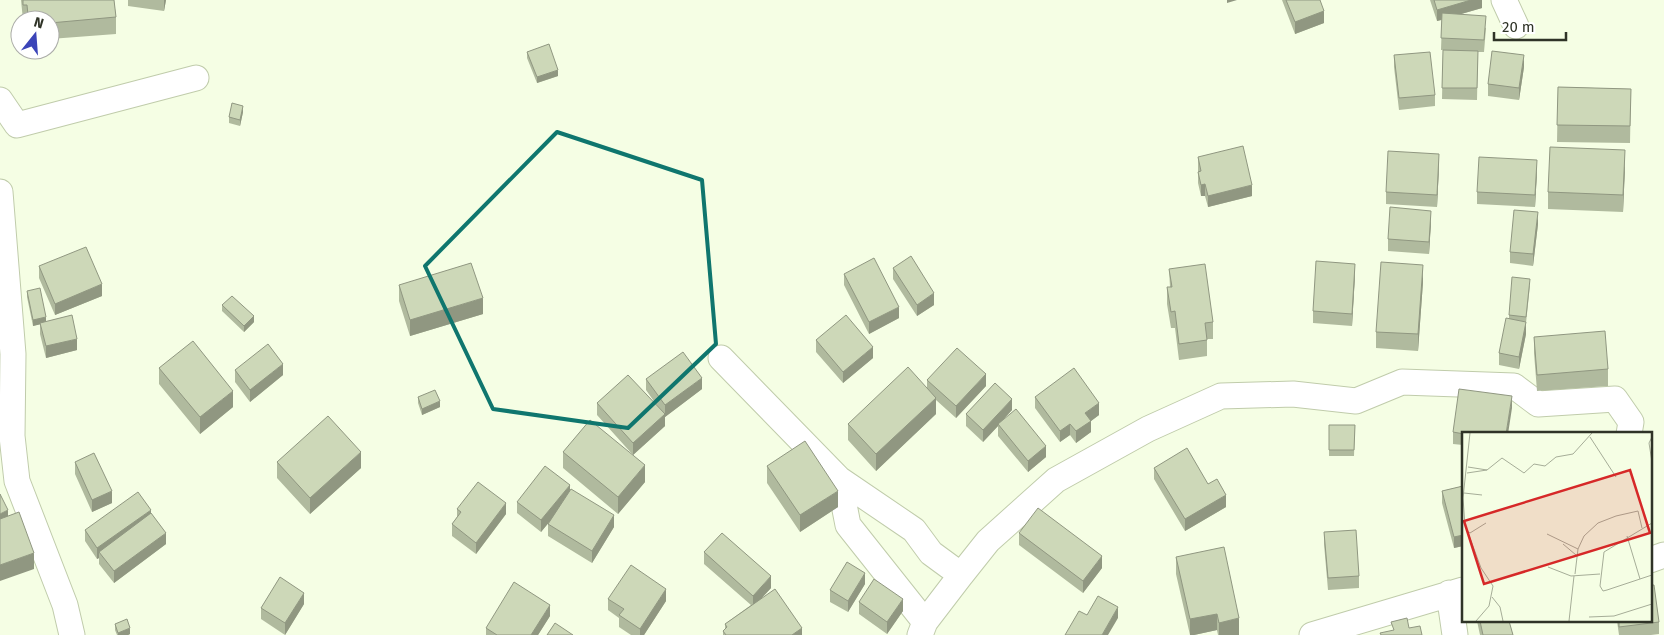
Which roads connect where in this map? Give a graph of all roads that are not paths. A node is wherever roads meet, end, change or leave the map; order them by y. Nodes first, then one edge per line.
1 (1504, 0) edge
2 (1516, 26) dead end
3 (196, 78) dead end
4 (0, 100) edge
5 (0, 192) edge
6 (721, 358) dead end
7 (1629, 432) edge
8 (839, 479) junction
9 (1664, 555) edge
10 (1652, 559) edge
11 (961, 575) junction
12 (1456, 592) edge
13 (923, 628) edge
14 (72, 635) edge
15 (1312, 635) edge
16 (1455, 635) edge

1 - 2 street
3 - 4 street
5 - 14 street
6 - 8 street
7 - 11 street
8 - 11 street
8 - 13 street
9 - 10 street
11 - 13 street
12 - 15 street
12 - 16 street

